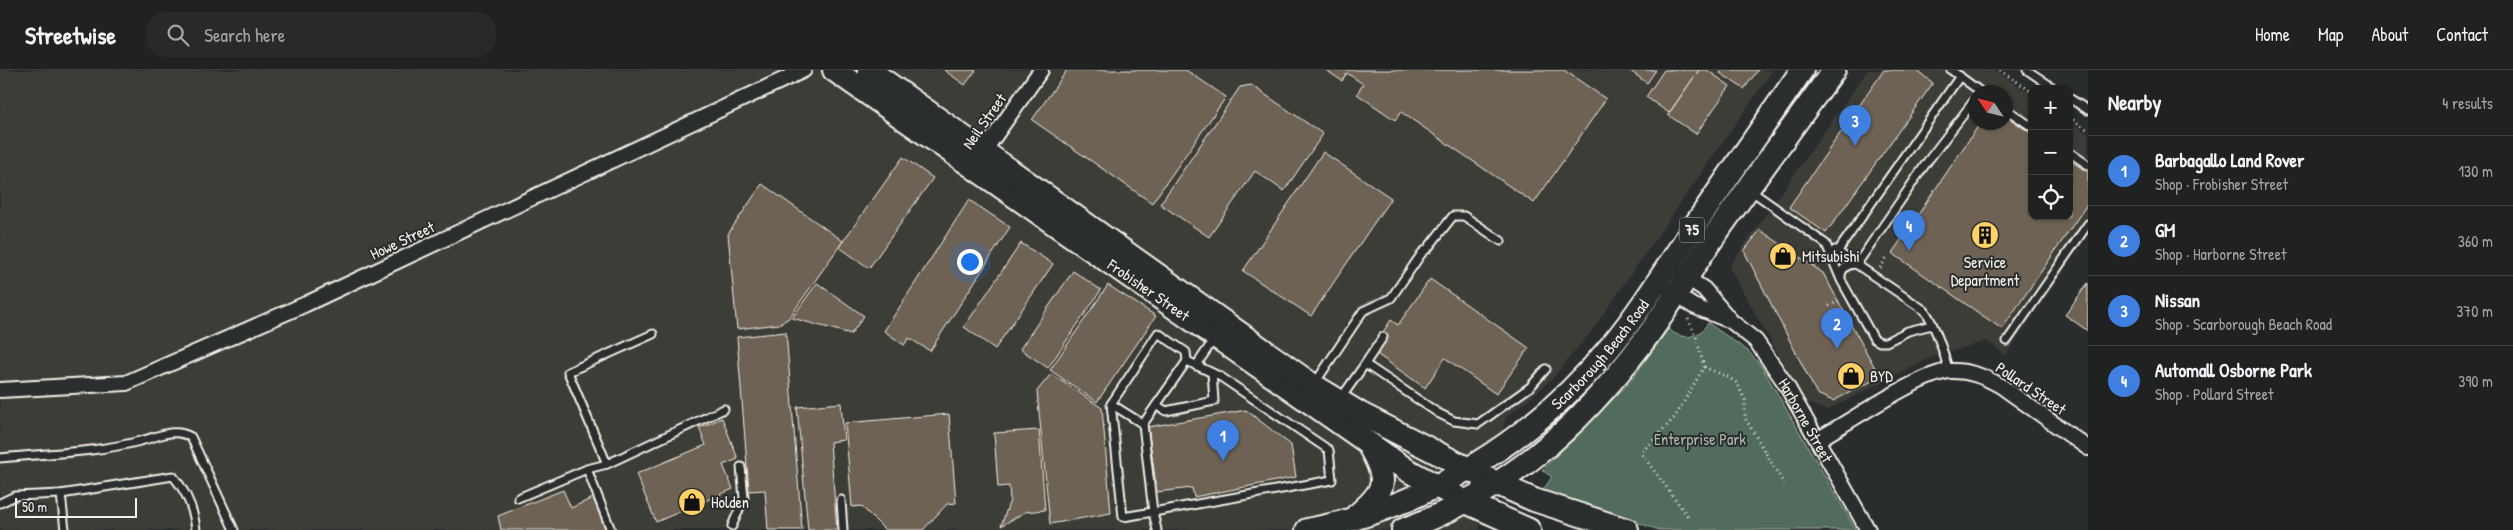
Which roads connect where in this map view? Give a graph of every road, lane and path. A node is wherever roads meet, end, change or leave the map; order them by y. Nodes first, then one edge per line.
1 (804, 70) edge
2 (834, 70) edge
3 (870, 70) edge
4 (1041, 70) edge
5 (1802, 70) edge
6 (1834, 70) edge
7 (1951, 70) edge
8 (2000, 70) edge
9 (2027, 70) edge
10 (1960, 76) junction
11 (1970, 85) edge
12 (2050, 85) edge
13 (2028, 89) edge
14 (2073, 101) edge
15 (1968, 108) edge
16 (2088, 110) edge
17 (2013, 114) edge
18 (2073, 120) edge
19 (2028, 124) edge
20 (2088, 130) edge
21 (2073, 155) edge
22 (978, 159) junction
23 (2088, 165) edge
24 (1748, 188) junction
25 (2088, 224) edge
26 (1502, 241) dead end
27 (1826, 244) junction
28 (1837, 251) junction
29 (1888, 256) dead end
30 (1832, 258) junction
31 (1857, 264) junction
32 (1874, 274) junction
33 (1672, 280) junction
34 (1841, 280) junction
35 (1850, 294) junction
36 (1829, 306) dead end
37 (1686, 316) dead end
38 (1731, 321) junction
39 (1932, 325) junction
40 (653, 334) dead end
41 (1216, 337) junction
42 (1384, 337) dead end
43 (2007, 340) dead end
44 (1187, 360) junction
45 (1365, 364) junction
46 (1196, 366) junction
47 (1704, 367) junction
48 (1546, 369) dead end
49 (1948, 371) junction
50 (1212, 373) junction
51 (1313, 385) junction
52 (0, 390) edge
53 (1339, 401) junction
54 (1112, 404) junction
55 (1156, 405) junction
56 (724, 409) dead end
57 (1143, 424) junction
58 (1817, 440) junction
59 (1367, 443) junction
60 (2088, 448) edge
61 (0, 458) edge
62 (607, 464) junction
63 (741, 466) dead end
64 (587, 469) junction
65 (1468, 470) junction
66 (1498, 484) junction
67 (1784, 484) dead end
68 (1436, 486) junction
69 (61, 494) junction
70 (518, 498) dead end
71 (841, 500) dead end
72 (0, 502) edge
73 (1466, 502) junction
74 (1153, 512) junction
75 (1351, 520) junction
76 (1690, 520) dead end
77 (733, 528) edge
78 (66, 530) edge
79 (196, 530) edge
80 (234, 530) edge
81 (611, 530) edge
82 (725, 530) edge
83 (844, 530) edge
84 (1157, 530) edge
85 (1307, 530) edge
86 (1403, 530) edge
87 (1529, 530) edge
88 (1627, 530) edge
89 (1868, 530) edge

1 - 52 street, Howe Street
2 - 22 main road, Frobisher Street
3 - 22 main road, Frobisher Street
4 - 22 street, Neil Street
5 - 33 main road, Scarborough Beach Road / 75
6 - 24 main road, Scarborough Beach Road / 75
7 - 10 lane
8 - 13 path
9 - 12 lane
10 - 11 lane
10 - 28 lane
14 - 16 lane
15 - 31 lane
17 - 19 lane
18 - 20 path
21 - 23 lane
22 - 41 main road, Frobisher Street
22 - 51 main road, Frobisher Street
24 - 27 lane
24 - 33 main road, Scarborough Beach Road / 75
25 - 43 lane
26 - 51 lane
27 - 28 lane
27 - 30 lane
28 - 30 lane
28 - 31 lane
29 - 32 path
30 - 34 lane
31 - 32 lane
31 - 34 lane
32 - 39 lane
33 - 38 street, Harborne Street
33 - 38 street, Harborne Street
33 - 65 main road, Scarborough Beach Road / 75
33 - 66 main road, Scarborough Beach Road / 75
34 - 35 lane
35 - 36 path
35 - 39 lane
37 - 47 path
38 - 58 street, Harborne Street
39 - 49 lane
40 - 62 lane
41 - 46 lane
41 - 59 main road, Frobisher Street
42 - 45 lane
44 - 46 lane
44 - 54 lane
44 - 55 lane
45 - 48 lane
45 - 53 lane
46 - 50 lane
47 - 67 path
47 - 76 path
49 - 58 street, Pollard Street
49 - 60 street, Pollard Street
50 - 55 lane
50 - 74 lane
51 - 53 main road, Frobisher Street
53 - 65 main road, Frobisher Street
54 - 57 lane
54 - 74 lane
55 - 57 lane
56 - 62 lane
57 - 74 lane
58 - 89 street, Harborne Street
59 - 68 main road, Frobisher Street
59 - 75 main road
61 - 80 lane
62 - 64 lane
63 - 77 lane
64 - 70 lane
64 - 81 lane
65 - 66 main road, Frobisher Street
65 - 68 main road, Scarborough Beach Road / 75
66 - 73 main road, Scarborough Beach Road / 75
66 - 88 main road
68 - 73 main road, Frobisher Street
68 - 75 main road, Scarborough Beach Road / 75
69 - 72 lane
69 - 78 lane
69 - 79 lane
71 - 83 lane
73 - 86 main road, Scarborough Beach Road / 75
73 - 87 main road
74 - 84 lane
75 - 85 main road, Scarborough Beach Road / 75
77 - 82 lane

